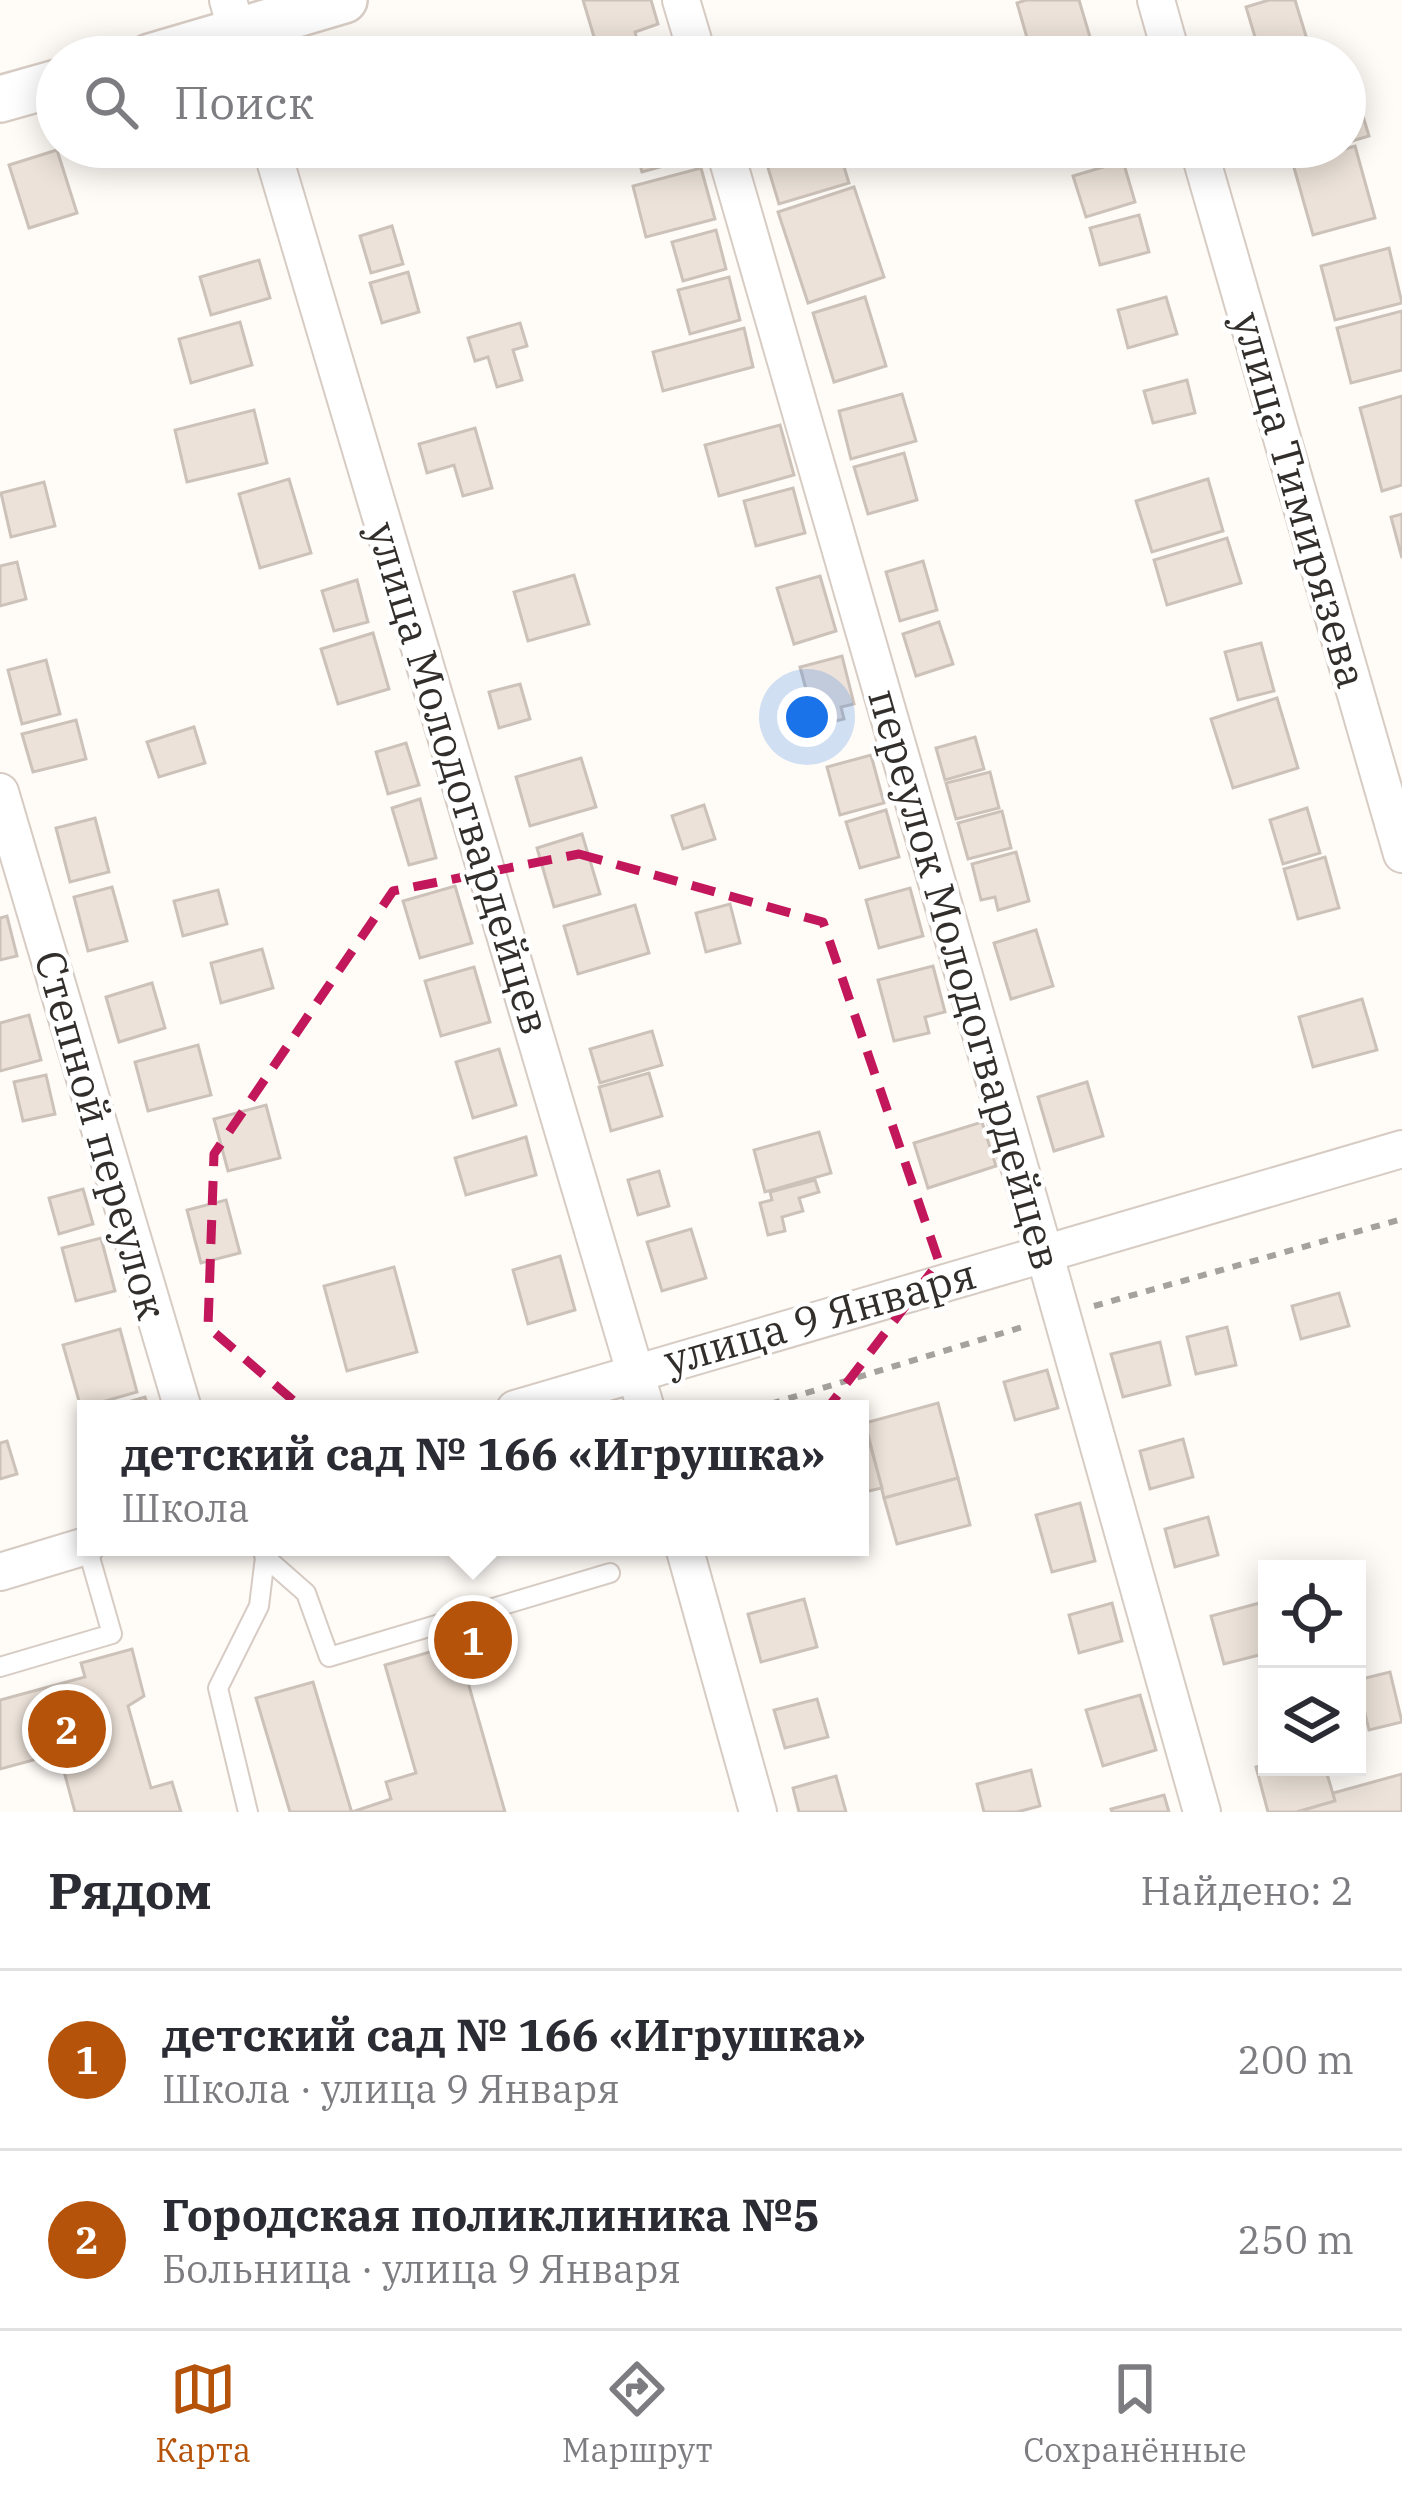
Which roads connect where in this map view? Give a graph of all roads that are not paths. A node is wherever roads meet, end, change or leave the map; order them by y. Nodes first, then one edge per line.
1 (344, 0) edge
2 (681, 0) edge
3 (1156, 0) edge
4 (237, 30) edge
5 (692, 36) edge
6 (1166, 36) edge
7 (36, 89) edge
8 (0, 99) edge
9 (277, 168) edge
10 (730, 168) edge
11 (1204, 168) edge
12 (0, 792) edge
13 (1402, 854) edge
14 (1402, 1149) edge
15 (1044, 1252) junction
16 (635, 1371) junction
17 (180, 1400) edge
18 (543, 1400) edge
19 (643, 1400) edge
20 (77, 1549) edge
21 (89, 1556) edge
22 (263, 1556) edge
23 (267, 1556) edge
24 (687, 1556) edge
25 (0, 1572) edge
26 (610, 1573) dead end
27 (0, 1667) edge
28 (248, 1812) edge
29 (758, 1812) edge
30 (1202, 1812) edge

1 - 4 street
2 - 5 street
3 - 6 street
7 - 8 street
9 - 16 street, улица Молодогвардейцев
10 - 15 street, переулок Молодогвардейцев
11 - 13 street, улица Тимирязева
12 - 17 street, Степной переулок
14 - 15 street, улица 9 Января
15 - 16 street, улица 9 Января
15 - 30 street, переулок Молодогвардейцев
16 - 18 street, улица 9 Января
16 - 19 street, улица Молодогвардейцев
20 - 25 street
21 - 27 lane
22 - 28 lane
23 - 26 lane
24 - 29 street

